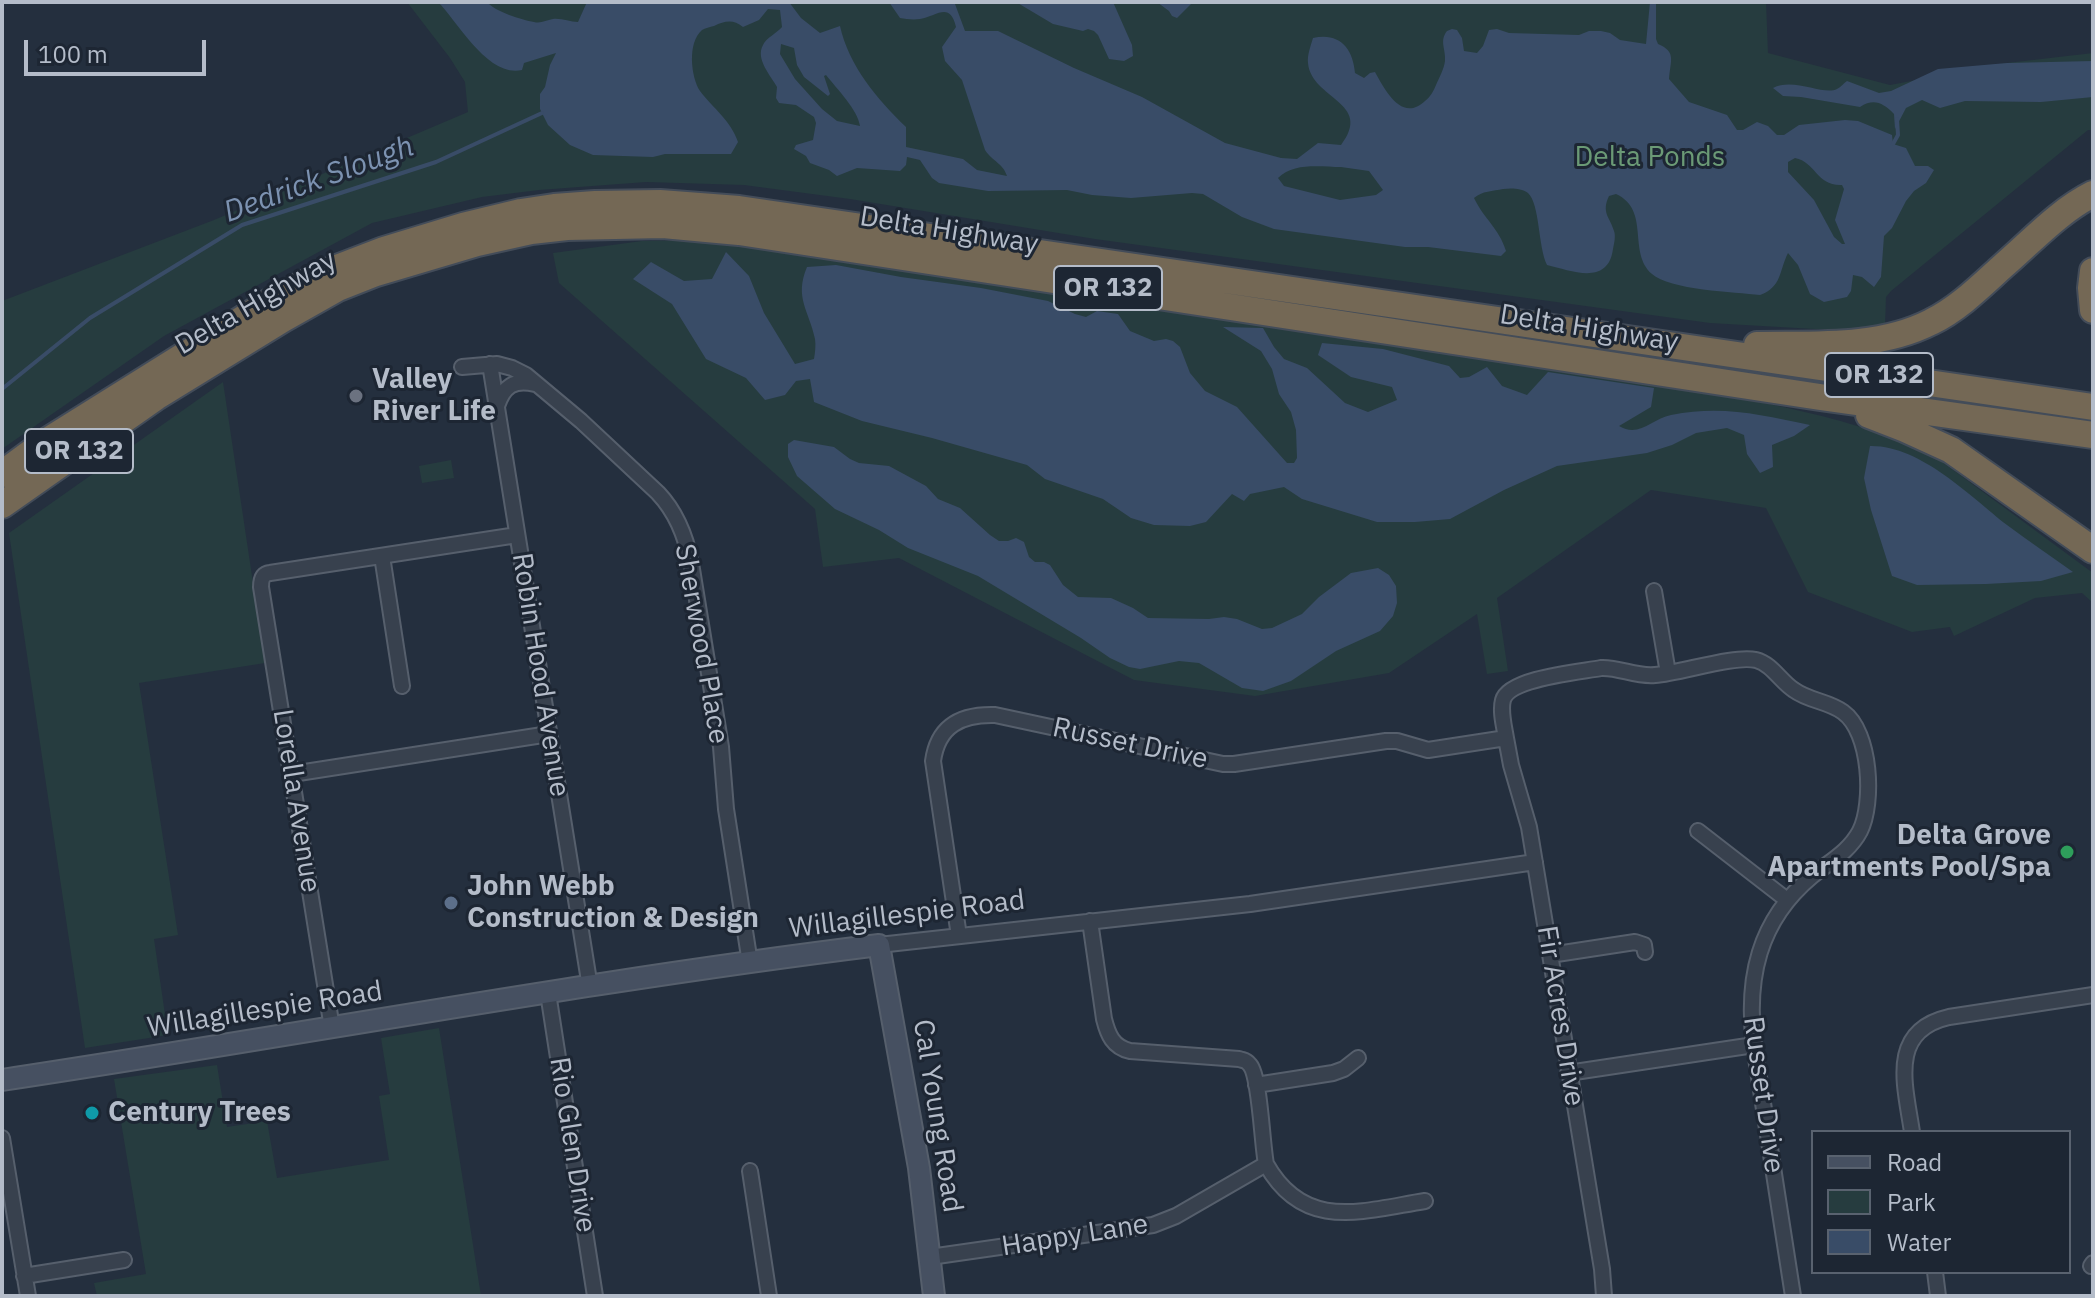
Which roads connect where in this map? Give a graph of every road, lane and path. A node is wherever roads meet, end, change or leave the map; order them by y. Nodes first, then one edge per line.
1 (2093, 194) edge
2 (2093, 271) edge
3 (2093, 310) edge
4 (1665, 345) junction
5 (490, 364) junction
6 (462, 367) dead end
7 (536, 384) junction
8 (1820, 397) junction
9 (497, 406) junction
10 (2093, 407) edge
11 (2093, 435) edge
12 (2, 472) edge
13 (2, 505) edge
14 (517, 535) junction
15 (2093, 550) edge
16 (382, 556) junction
17 (1654, 591) dead end
18 (1668, 673) junction
19 (402, 686) dead end
20 (549, 734) junction
21 (1506, 738) junction
22 (292, 774) junction
23 (1698, 831) dead end
24 (1535, 862) junction
25 (1787, 900) junction
26 (1090, 921) junction
27 (959, 936) junction
28 (879, 945) junction
29 (1645, 952) dead end
30 (1550, 955) junction
31 (750, 963) junction
32 (590, 987) junction
33 (548, 993) junction
34 (2093, 995) edge
35 (332, 1028) junction
36 (1754, 1045) junction
37 (1358, 1058) dead end
38 (1568, 1073) junction
39 (2, 1080) edge
40 (1256, 1085) junction
41 (1912, 1130) edge
42 (2, 1138) edge
43 (1266, 1164) junction
44 (750, 1171) dead end
45 (1425, 1201) dead end
46 (9, 1225) edge
47 (930, 1257) junction
48 (124, 1260) dead end
49 (1935, 1274) edge
50 (24, 1276) junction
51 (28, 1296) edge
52 (595, 1296) edge
53 (769, 1296) edge
54 (934, 1296) edge
55 (1604, 1296) edge
56 (1793, 1296) edge
57 (1938, 1296) edge

1 - 4 highway
2 - 3 highway
4 - 10 highway, Delta Highway / OR 132
4 - 12 highway, Delta Highway / OR 132
5 - 6 street, Sherwood Place
5 - 7 street, Sherwood Place
5 - 9 street, Robin Hood Avenue
7 - 9 street
7 - 31 street, Sherwood Place
8 - 11 highway, Delta Highway / OR 132
8 - 13 highway, Delta Highway / OR 132
8 - 15 highway
9 - 14 street, Robin Hood Avenue
14 - 16 street
14 - 20 street, Robin Hood Avenue
16 - 19 street
16 - 22 street, Lorella Avenue
17 - 18 street
18 - 21 street, Russet Drive
18 - 25 street, Russet Drive
20 - 22 street
20 - 32 street, Robin Hood Avenue
21 - 24 street, Fir Acres Drive
21 - 27 street, Russet Drive
22 - 35 street, Lorella Avenue
23 - 25 street
24 - 26 street, Willagillespie Road
24 - 30 street, Fir Acres Drive
25 - 36 street, Russet Drive
26 - 27 street, Willagillespie Road
26 - 40 street
27 - 28 street, Willagillespie Road
28 - 31 main road, Willagillespie Road
28 - 47 main road, Cal Young Road
29 - 30 street
30 - 38 street, Fir Acres Drive
31 - 32 main road, Willagillespie Road
32 - 33 main road, Willagillespie Road
33 - 35 main road, Willagillespie Road
33 - 52 street, Rio Glen Drive
34 - 41 street
35 - 39 main road, Willagillespie Road
36 - 38 street
36 - 56 street, Russet Drive
37 - 40 street
38 - 55 street, Fir Acres Drive
40 - 43 street
42 - 46 street
43 - 45 street
43 - 47 street, Happy Lane
44 - 53 street
46 - 50 street
47 - 54 main road, Cal Young Road
48 - 50 street
49 - 57 street
50 - 51 street

